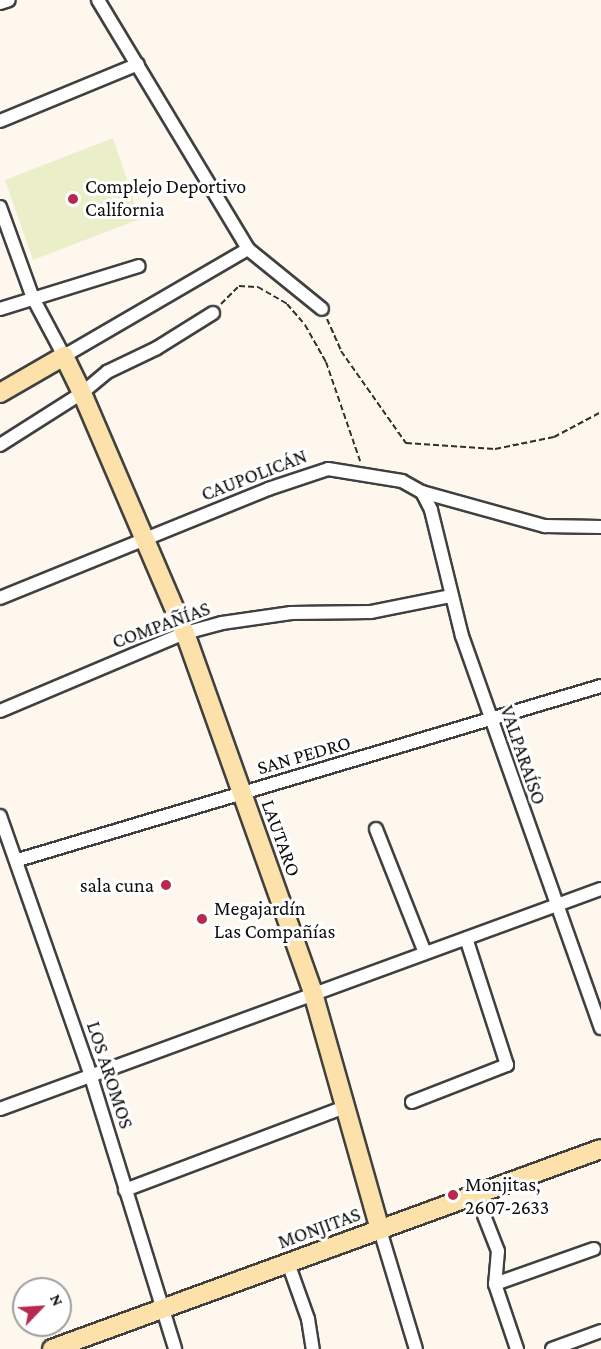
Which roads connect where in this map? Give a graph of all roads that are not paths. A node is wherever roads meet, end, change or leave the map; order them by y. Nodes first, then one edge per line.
1 (9, 0) edge
2 (98, 0) edge
3 (0, 3) edge
4 (138, 64) junction
5 (0, 121) edge
6 (0, 207) edge
7 (248, 249) junction
8 (139, 266) dead end
9 (33, 298) junction
10 (0, 309) edge
11 (322, 309) road end
12 (213, 313) road end
13 (64, 357) junction
14 (0, 393) edge
15 (82, 393) junction
16 (0, 445) edge
17 (422, 492) junction
18 (601, 527) edge
19 (147, 538) junction
20 (450, 596) junction
21 (0, 598) edge
22 (185, 633) junction
23 (601, 686) edge
24 (0, 711) edge
25 (490, 720) junction
26 (241, 794) junction
27 (0, 816) edge
28 (376, 829) dead end
29 (18, 860) junction
30 (601, 889) edge
31 (556, 906) junction
32 (466, 938) junction
33 (425, 953) junction
34 (313, 993) junction
35 (601, 1028) edge
36 (90, 1077) junction
37 (412, 1102) dead end
38 (345, 1107) junction
39 (0, 1109) edge
40 (601, 1149) edge
41 (125, 1190) junction
42 (476, 1195) junction
43 (380, 1230) junction
44 (594, 1249) dead end
45 (288, 1263) junction
46 (495, 1284) junction
47 (162, 1309) junction
48 (601, 1331) edge
49 (52, 1349) edge
50 (175, 1349) edge
51 (313, 1349) edge
52 (416, 1349) edge
53 (518, 1349) edge
54 (552, 1349) edge

1 - 3 street
2 - 4 street
4 - 5 street
4 - 7 street
6 - 9 street
7 - 11 street
7 - 13 street
8 - 9 street
9 - 10 street
9 - 13 street
12 - 15 street
13 - 14 street
13 - 15 street, LAUTARO
15 - 16 street
15 - 19 street, LAUTARO
17 - 18 street, CAUPOLICÁN
17 - 19 street, CAUPOLICÁN
17 - 20 street, VALPARAÍSO
19 - 21 street, CAUPOLICÁN
19 - 22 street, LAUTARO
20 - 22 street, COMPAÑÍAS
20 - 25 street, VALPARAÍSO
22 - 24 street, COMPAÑÍAS
22 - 26 street, LAUTARO
23 - 25 street, SAN PEDRO
25 - 26 street, SAN PEDRO
25 - 31 street, VALPARAÍSO
26 - 29 street, SAN PEDRO
26 - 34 street, LAUTARO
27 - 29 street, LOS AROMOS
28 - 33 street
29 - 36 street, LOS AROMOS
30 - 31 street
31 - 32 street
31 - 35 street, VALPARAÍSO
32 - 33 street
32 - 37 street
33 - 34 street
34 - 36 street
34 - 38 street, LAUTARO
36 - 39 street
36 - 41 street, LOS AROMOS
38 - 41 street
38 - 43 street, LAUTARO
40 - 42 street, MONJITAS
41 - 47 street, LOS AROMOS
42 - 43 street, MONJITAS
42 - 46 street
43 - 45 street, MONJITAS
43 - 52 street, LAUTARO
44 - 46 street
45 - 47 street, MONJITAS
45 - 51 street
46 - 53 street
47 - 49 street, MONJITAS
47 - 50 street, LOS AROMOS
48 - 54 street

